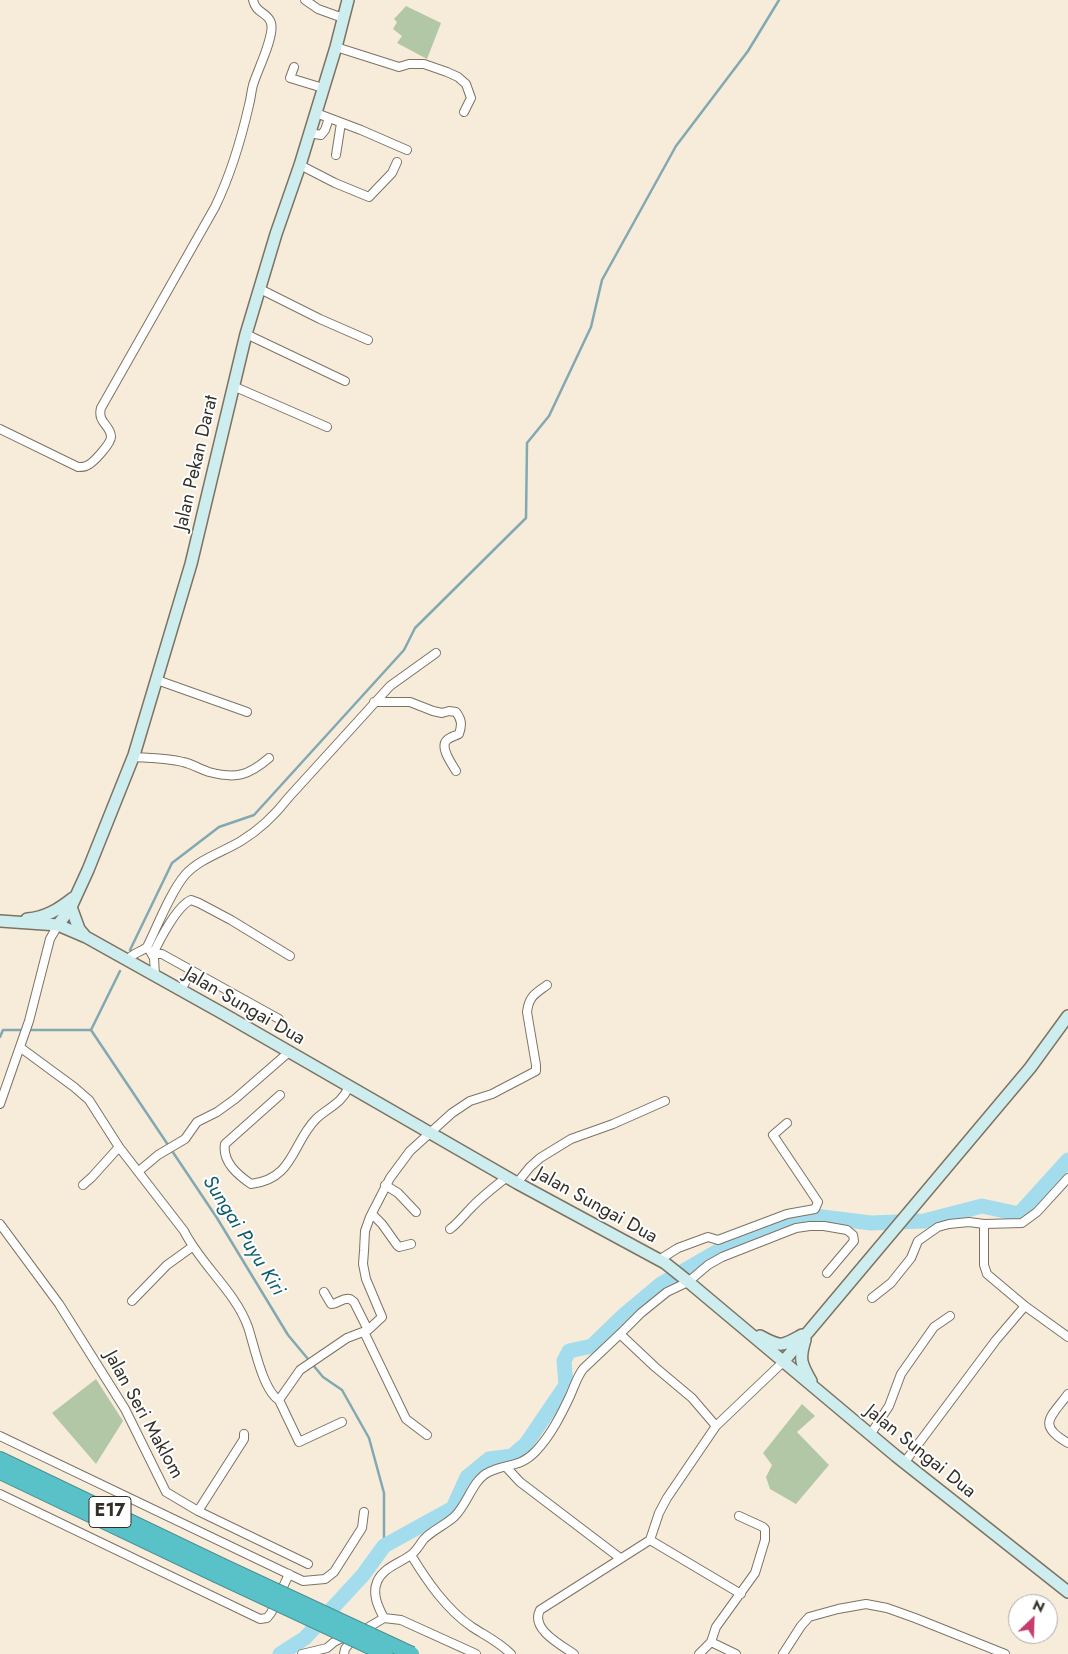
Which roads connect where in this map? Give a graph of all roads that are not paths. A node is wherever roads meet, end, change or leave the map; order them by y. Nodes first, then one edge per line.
1 (253, 0) edge
2 (306, 0) edge
3 (348, 0) edge
4 (344, 18) junction
5 (336, 47) junction
6 (294, 67) dead end
7 (323, 88) junction
8 (464, 112) dead end
9 (316, 113) junction
10 (329, 118) junction
11 (341, 124) junction
12 (309, 133) junction
13 (407, 150) dead end
14 (336, 155) dead end
15 (397, 162) dead end
16 (300, 165) junction
17 (260, 289) junction
18 (246, 334) junction
19 (368, 340) dead end
20 (345, 380) dead end
21 (233, 386) junction
22 (327, 427) dead end
23 (0, 429) edge
24 (436, 654) dead end
25 (157, 680) junction
26 (374, 702) junction
27 (247, 712) dead end
28 (133, 757) junction
29 (269, 758) dead end
30 (456, 771) dead end
31 (76, 896) junction
32 (71, 907) junction
33 (1, 921) edge
34 (58, 925) junction
35 (86, 938) junction
36 (147, 947) junction
37 (153, 954) junction
38 (290, 956) dead end
39 (128, 960) junction
40 (193, 972) junction
41 (155, 975) junction
42 (547, 985) dead end
43 (182, 990) junction
44 (1068, 1016) edge
45 (278, 1019) dead end
46 (21, 1046) junction
47 (289, 1052) junction
48 (350, 1087) junction
49 (280, 1095) dead end
50 (665, 1101) dead end
51 (0, 1104) edge
52 (787, 1123) dead end
53 (430, 1133) junction
54 (119, 1148) junction
55 (139, 1171) junction
56 (1068, 1178) edge
57 (512, 1180) junction
58 (83, 1185) dead end
59 (385, 1185) junction
60 (416, 1212) dead end
61 (372, 1214) junction
62 (0, 1224) edge
63 (984, 1224) junction
64 (450, 1229) dead end
65 (411, 1244) dead end
66 (192, 1246) junction
67 (662, 1262) junction
68 (827, 1273) dead end
69 (687, 1281) junction
70 (324, 1292) dead end
71 (872, 1298) dead end
72 (132, 1302) dead end
73 (1025, 1306) junction
74 (950, 1316) dead end
75 (742, 1328) junction
76 (366, 1331) junction
77 (808, 1332) junction
78 (620, 1334) junction
79 (1068, 1337) edge
80 (783, 1362) junction
81 (817, 1390) junction
82 (1068, 1394) edge
83 (279, 1400) junction
84 (342, 1422) dead end
85 (716, 1426) junction
86 (244, 1434) dead end
87 (428, 1435) dead end
88 (870, 1435) junction
89 (0, 1436) edge
90 (1068, 1444) edge
91 (0, 1459) edge
92 (904, 1463) junction
93 (506, 1467) junction
94 (0, 1472) edge
95 (0, 1494) edge
96 (198, 1511) junction
97 (364, 1512) dead end
98 (738, 1516) dead end
99 (650, 1540) junction
100 (411, 1555) junction
101 (620, 1558) junction
102 (308, 1564) dead end
103 (219, 1570) junction
104 (289, 1574) junction
105 (1068, 1592) edge
106 (741, 1594) junction
107 (384, 1618) junction
108 (357, 1634) junction
109 (710, 1642) junction
110 (330, 1651) edge
111 (302, 1654) edge
112 (344, 1654) edge
113 (384, 1654) edge
114 (412, 1654) edge
115 (476, 1654) edge
116 (511, 1654) edge
117 (574, 1654) edge
118 (699, 1654) edge
119 (736, 1654) edge
120 (783, 1654) edge
121 (1005, 1654) edge

1 - 23 street
2 - 4 street
3 - 4 main road, Jalan Pekan Darat
4 - 5 main road, Jalan Pekan Darat
5 - 7 main road, Jalan Pekan Darat
5 - 8 street
6 - 7 street
7 - 9 main road, Jalan Pekan Darat
9 - 10 street
9 - 12 main road, Jalan Pekan Darat
10 - 11 street
10 - 12 street
11 - 13 street
11 - 14 street
12 - 16 main road, Jalan Pekan Darat
15 - 16 street
16 - 17 main road, Jalan Pekan Darat
17 - 18 main road, Jalan Pekan Darat
17 - 19 street
18 - 20 street
18 - 21 main road, Jalan Pekan Darat
21 - 22 street
21 - 25 main road, Jalan Pekan Darat
24 - 26 street
25 - 27 street
25 - 28 main road, Jalan Pekan Darat
26 - 30 street
26 - 36 street
28 - 29 street
28 - 31 main road, Jalan Pekan Darat
31 - 32 main road, Jalan Pekan Darat
31 - 33 main road
32 - 34 main road, Jalan Pekan Darat
32 - 35 main road
33 - 34 main road
34 - 35 main road, Jalan Sungai Dua
34 - 46 street
35 - 39 main road, Jalan Sungai Dua
36 - 37 street
36 - 39 street
37 - 38 street
37 - 40 street
37 - 41 street
39 - 41 main road, Jalan Sungai Dua
40 - 43 street
40 - 45 street
41 - 43 main road, Jalan Sungai Dua
42 - 53 street
43 - 47 main road, Jalan Sungai Dua
44 - 77 main road
46 - 51 street
46 - 54 street
47 - 48 main road, Jalan Sungai Dua
47 - 55 street
48 - 49 street
48 - 53 main road, Jalan Sungai Dua
50 - 57 street
52 - 67 street
53 - 57 main road, Jalan Sungai Dua
53 - 59 street
54 - 55 street
54 - 58 street
55 - 66 street
56 - 63 street
57 - 64 street
57 - 67 main road, Jalan Sungai Dua
59 - 60 street
59 - 61 street
61 - 65 street
61 - 76 street
62 - 96 street, Jalan Seri Maklom
63 - 71 street
63 - 73 street
66 - 72 street
66 - 83 street
67 - 69 main road, Jalan Sungai Dua
68 - 69 street
69 - 75 main road, Jalan Sungai Dua
69 - 78 street
70 - 76 street
73 - 79 street
73 - 92 street
74 - 88 street
75 - 77 main road
75 - 80 main road, Jalan Sungai Dua
76 - 83 street
76 - 87 street
77 - 80 main road
77 - 81 main road
78 - 85 street
78 - 93 street
80 - 81 main road, Jalan Sungai Dua
80 - 85 street
81 - 88 main road, Jalan Sungai Dua
82 - 90 street
83 - 84 street
85 - 99 street
86 - 96 street
88 - 92 main road, Jalan Sungai Dua
89 - 104 street
91 - 103 highway, E17
92 - 105 main road, Jalan Sungai Dua
93 - 100 street
93 - 101 street
94 - 103 highway, E17
95 - 104 street
96 - 102 street, Jalan Seri Maklom
97 - 104 street
98 - 106 street
99 - 101 street
99 - 106 street
100 - 107 street
100 - 116 street
101 - 117 street
103 - 113 highway, E17, bridge
103 - 114 highway, E17, bridge
106 - 109 street
107 - 108 street
107 - 115 street
108 - 110 street
108 - 112 street
109 - 118 street
109 - 119 street
110 - 111 street
120 - 121 street

